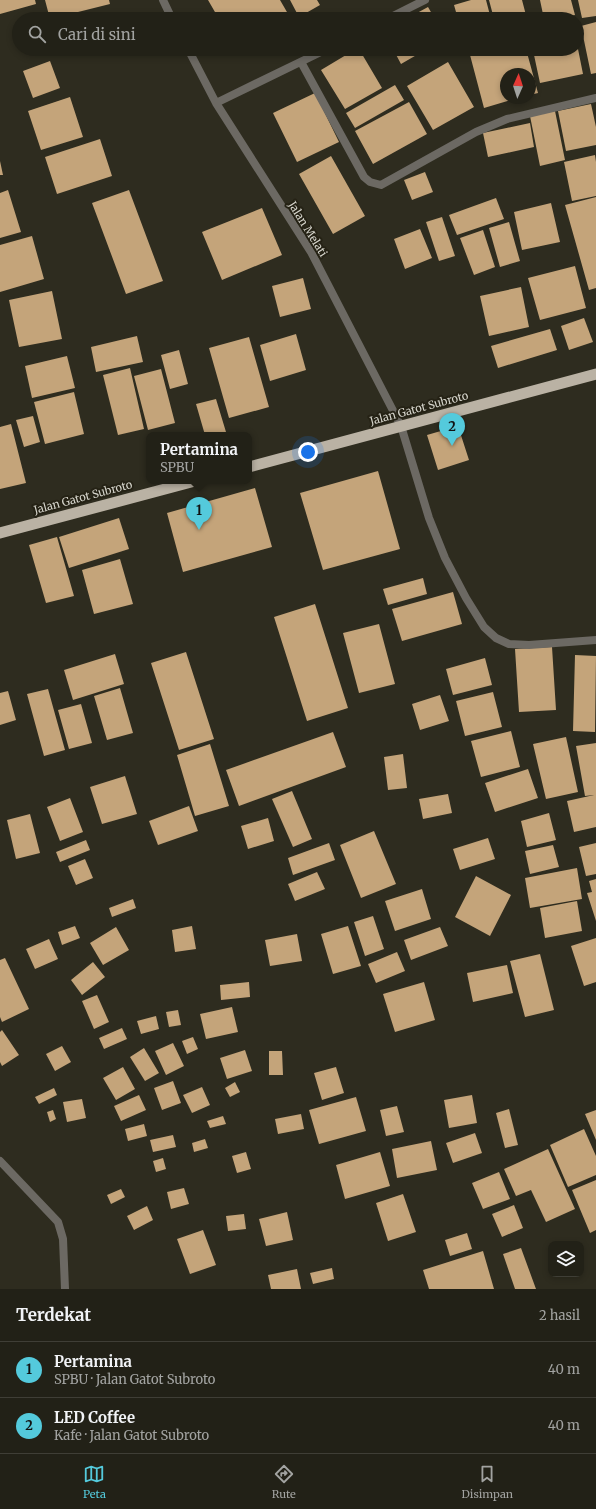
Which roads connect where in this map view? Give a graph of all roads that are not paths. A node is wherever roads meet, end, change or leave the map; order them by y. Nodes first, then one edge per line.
1 (163, 0) edge
2 (425, 0) edge
3 (169, 12) edge
4 (401, 12) edge
5 (192, 56) edge
6 (313, 56) edge
7 (301, 62) junction
8 (596, 98) edge
9 (216, 103) junction
10 (596, 374) edge
11 (401, 426) junction
12 (252, 466) edge
13 (184, 484) edge
14 (0, 533) edge
15 (596, 640) edge
16 (0, 1161) edge
17 (66, 1289) edge

1 - 3 street
2 - 4 street
5 - 9 street, Jalan Melati
6 - 7 street
7 - 8 street
7 - 9 street
9 - 11 street, Jalan Melati
10 - 11 highway, Jalan Gatot Subroto
11 - 12 highway, Jalan Gatot Subroto
11 - 15 street, Jalan Melati
13 - 14 highway, Jalan Gatot Subroto
16 - 17 street

